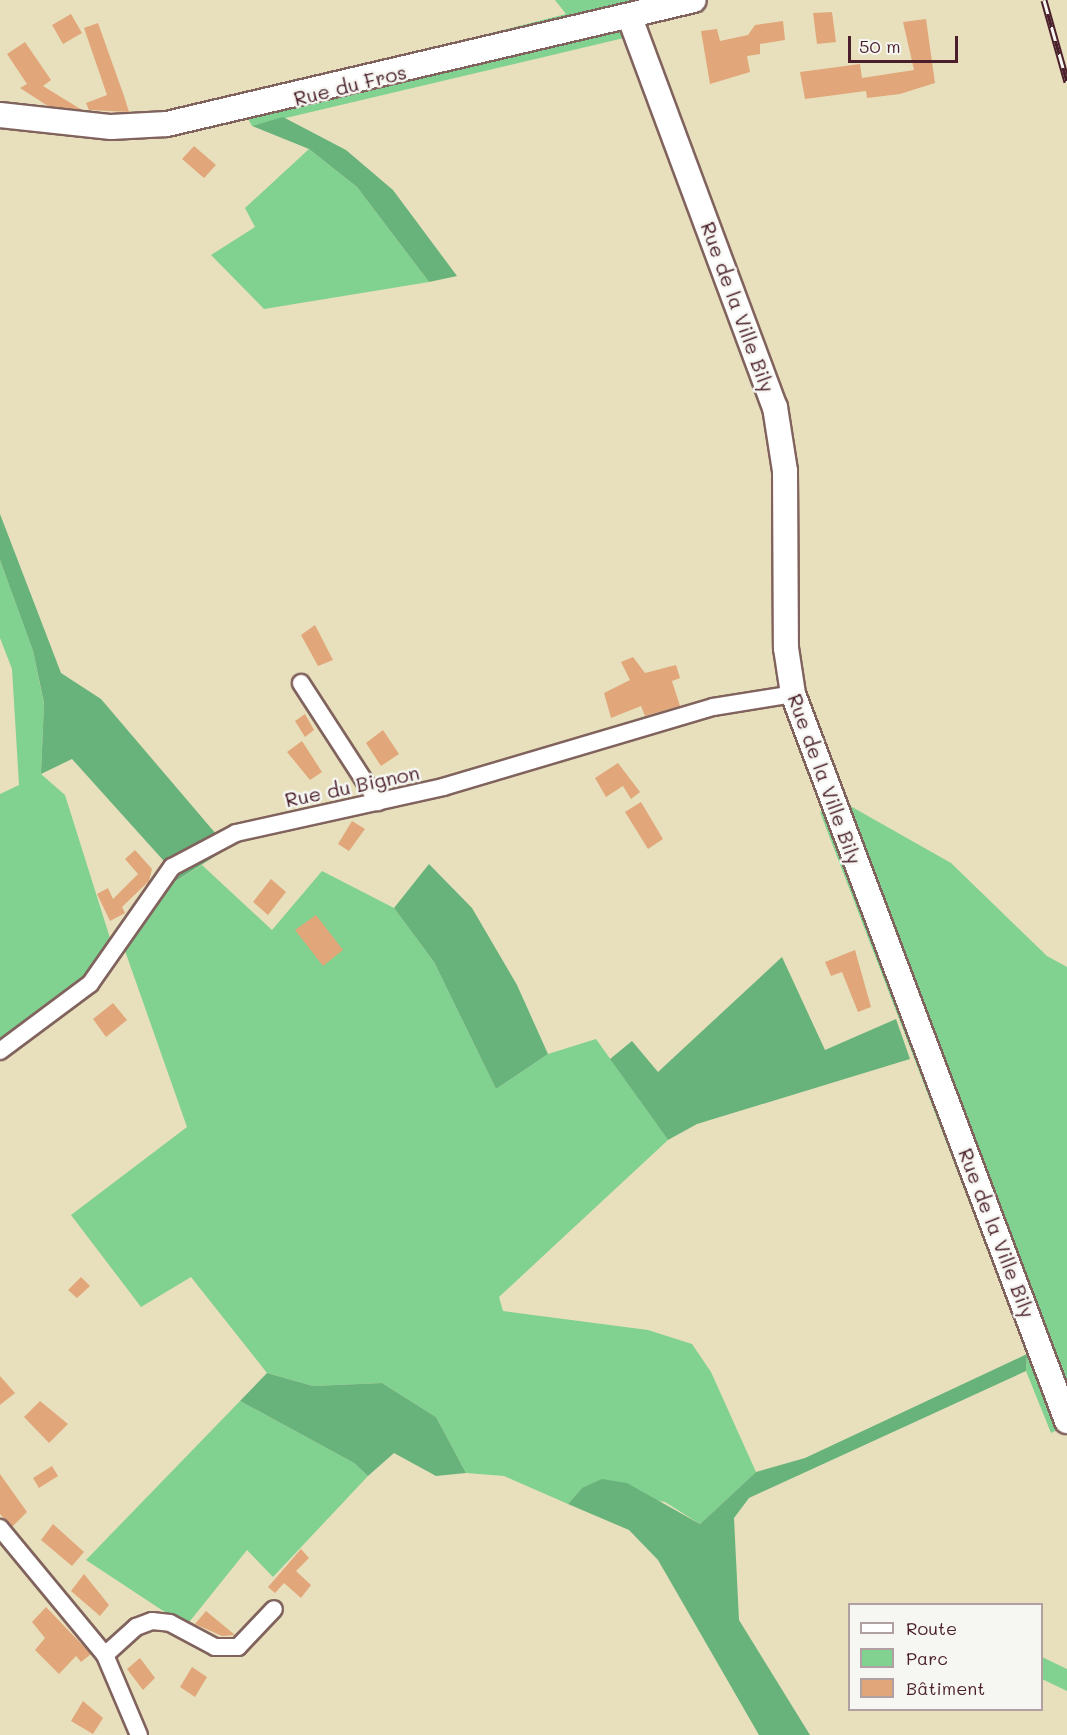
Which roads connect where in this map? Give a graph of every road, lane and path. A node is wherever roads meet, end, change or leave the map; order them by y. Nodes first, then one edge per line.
1 (694, 0) edge
2 (630, 18) junction
3 (0, 116) edge
4 (302, 683) dead end
5 (793, 694) junction
6 (378, 802) junction
7 (0, 1051) edge
8 (1067, 1421) edge
9 (0, 1528) edge
10 (274, 1609) dead end
11 (105, 1655) junction
12 (139, 1735) edge

1 - 2 street, Rue du Fros
2 - 3 street, Rue du Fros
2 - 5 street, Rue de la Ville Bily
4 - 6 street
5 - 6 street, Rue du Bignon
5 - 8 street, Rue de la Ville Bily
6 - 7 street, Rue du Bignon
9 - 11 street
10 - 11 street
11 - 12 street

